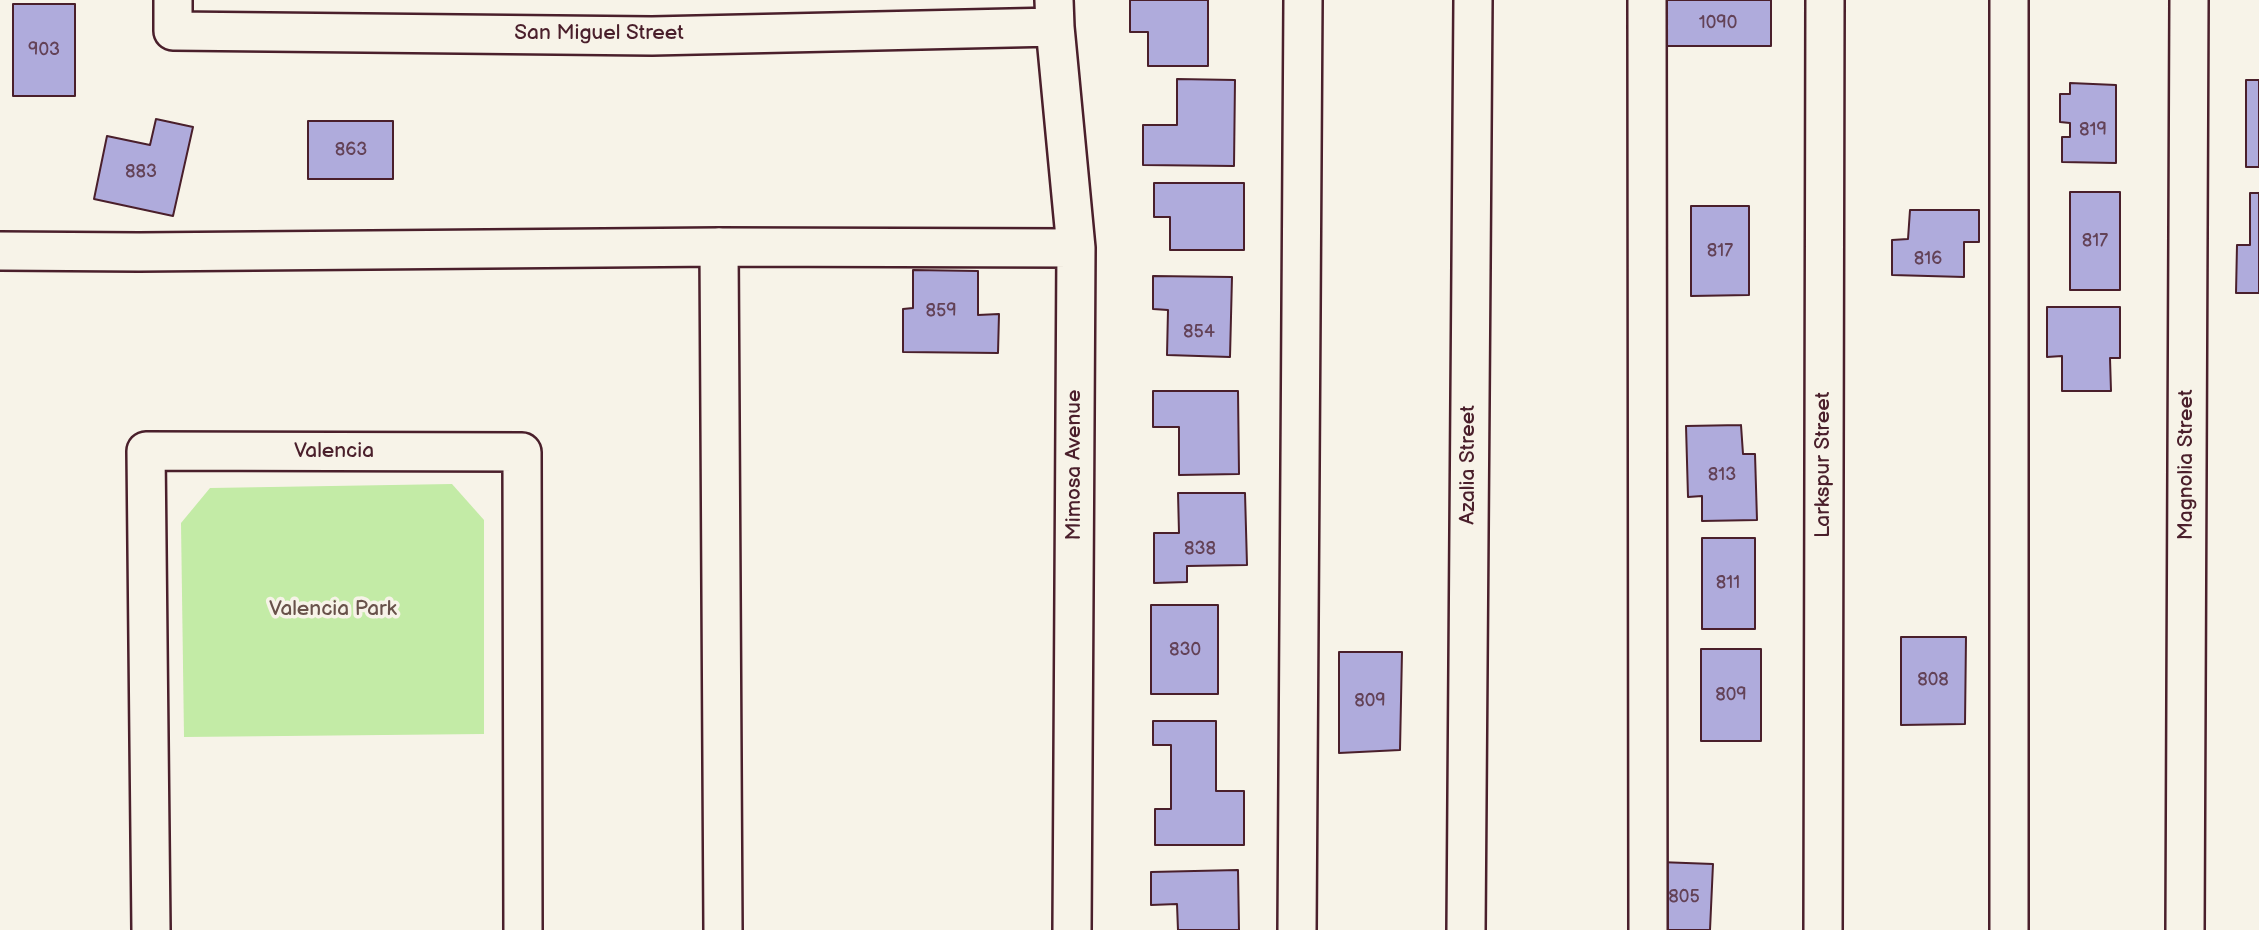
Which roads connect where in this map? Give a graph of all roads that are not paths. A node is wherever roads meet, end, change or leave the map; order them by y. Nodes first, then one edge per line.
1 (173, 0) edge
2 (1303, 0) edge
3 (1473, 0) edge
4 (1647, 0) edge
5 (1825, 0) edge
6 (2009, 0) edge
7 (2189, 0) edge
8 (1055, 14) edge
9 (719, 247) junction
10 (1076, 248) junction
11 (0, 251) edge
12 (151, 930) edge
13 (523, 930) edge
14 (723, 930) edge
15 (1072, 930) edge
16 (1297, 930) edge
17 (1466, 930) edge
18 (1648, 930) edge
19 (1823, 930) edge
20 (2009, 930) edge
21 (2185, 930) edge

1 - 8 street, San Miguel Street
2 - 16 street
3 - 17 street, Azalia Street
4 - 18 street
5 - 19 street, Larkspur Street
6 - 20 street
7 - 21 street, Magnolia Street
8 - 10 street, Mimosa Avenue
9 - 10 street
9 - 11 street
9 - 14 street
10 - 15 street, Mimosa Avenue
12 - 13 street, Valencia

